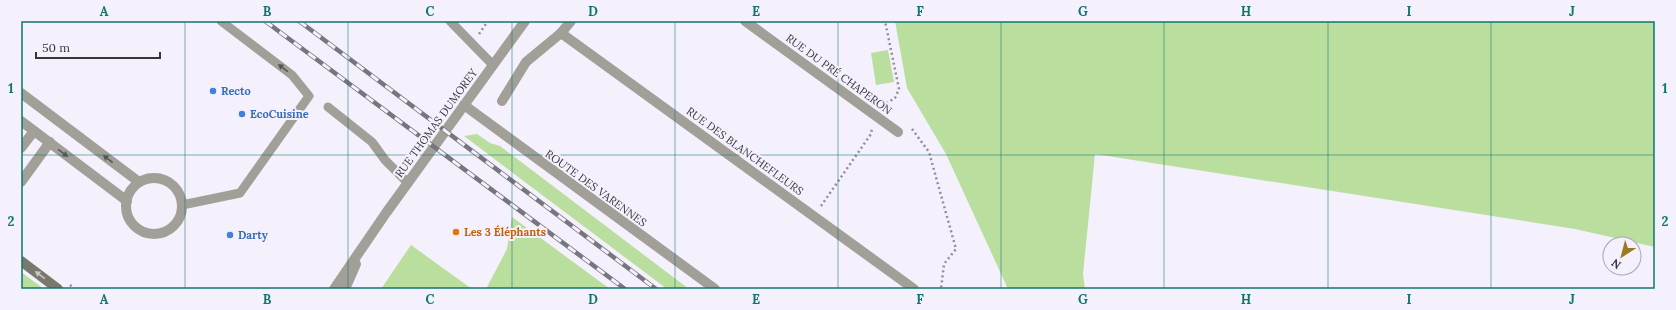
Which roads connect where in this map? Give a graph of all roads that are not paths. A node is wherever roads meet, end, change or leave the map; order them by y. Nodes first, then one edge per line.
1 (221, 21) edge
2 (450, 21) edge
3 (525, 21) edge
4 (571, 21) edge
5 (745, 21) edge
6 (562, 33) junction
7 (493, 65) junction
8 (21, 93) edge
9 (502, 101) dead end
10 (464, 105) junction
11 (328, 107) dead end
12 (21, 121) edge
13 (34, 131) junction
14 (898, 132) dead end
15 (50, 142) junction
16 (21, 148) edge
17 (21, 182) edge
18 (139, 182) junction
19 (408, 183) junction
20 (126, 201) junction
21 (182, 205) junction
22 (368, 238) junction
23 (21, 261) edge
24 (58, 289) edge
25 (334, 289) edge
26 (345, 289) edge
27 (715, 289) edge
28 (914, 289) edge

21 -> 1 lane
2 - 7 lane
3 - 7 street, RUE THOMAS DUMOREY
4 - 6 street
5 - 14 street, RUE DU PRÉ CHAPERON
6 - 9 street
6 - 28 street, RUE DES BLANCHEFLEURS
7 - 10 street, RUE THOMAS DUMOREY
18 -> 8 street
10 - 19 street, RUE THOMAS DUMOREY
10 - 27 street, ROUTE DES VARENNES
11 - 19 lane
12 - 13 street
13 - 15 street
13 - 16 street
15 - 17 street
15 -> 20 street
18 - 20 street
18 - 21 street
19 - 22 street, RUE THOMAS DUMOREY
20 - 21 street
22 - 25 street, RUE THOMAS DUMOREY
22 - 26 street, RUE THOMAS DUMOREY
24 -> 23 main road

